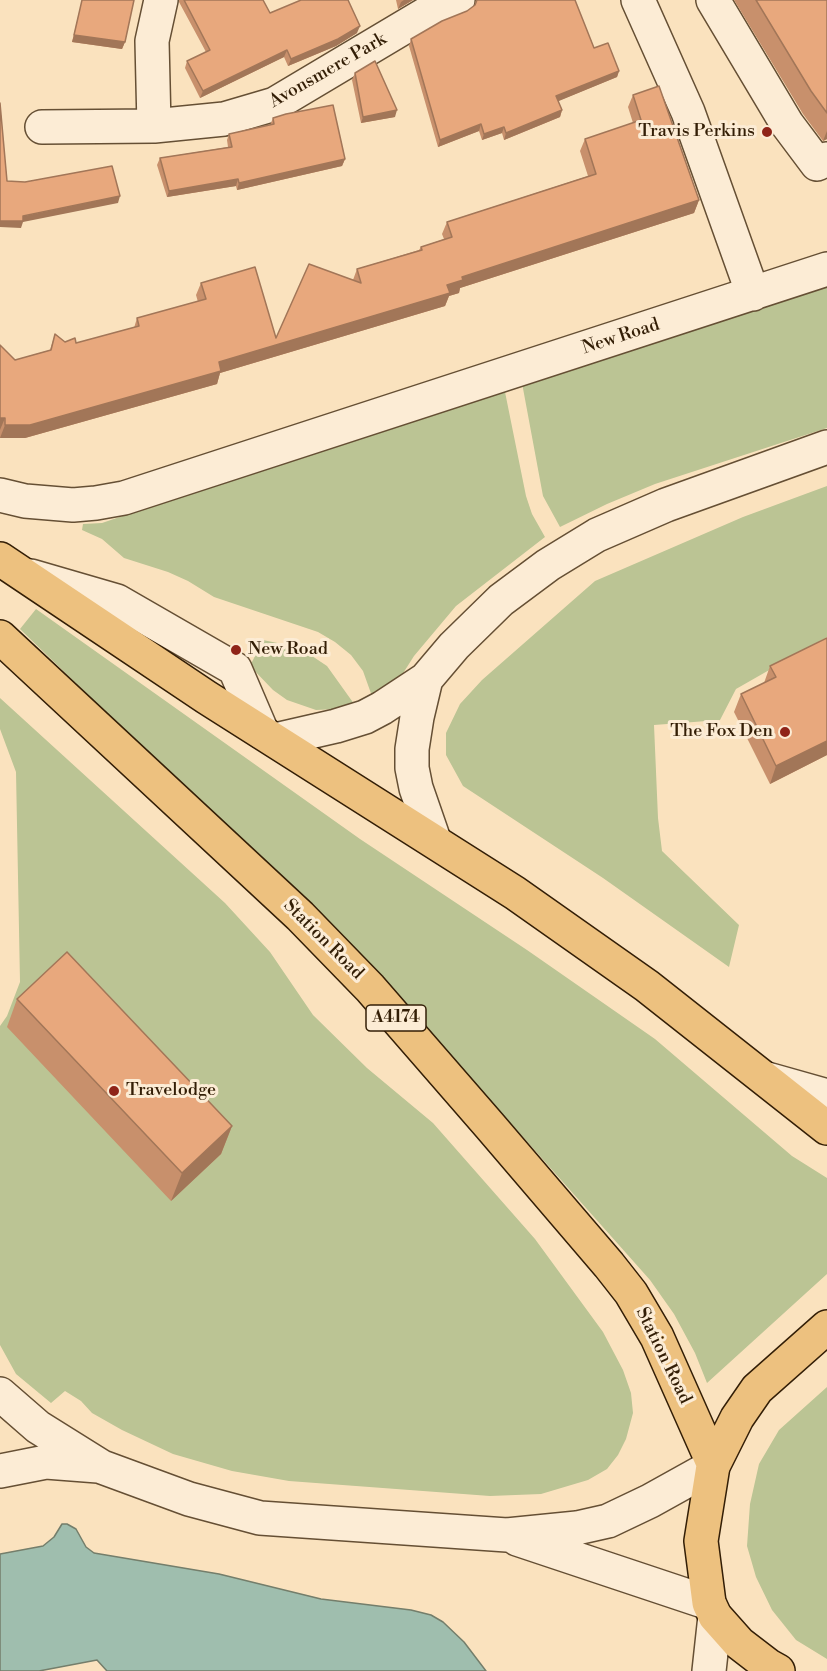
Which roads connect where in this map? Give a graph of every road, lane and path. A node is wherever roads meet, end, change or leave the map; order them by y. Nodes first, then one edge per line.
1 (160, 0) edge
2 (458, 0) edge
3 (638, 0) edge
4 (713, 0) edge
5 (154, 126) junction
6 (42, 127) dead end
7 (827, 159) edge
8 (827, 269) edge
9 (753, 294) junction
10 (827, 447) edge
11 (0, 495) edge
12 (11, 566) edge
13 (0, 637) edge
14 (426, 679) junction
15 (269, 736) junction
16 (434, 840) junction
17 (766, 1079) junction
18 (827, 1096) edge
19 (827, 1128) edge
20 (827, 1327) edge
21 (0, 1394) edge
22 (713, 1464) junction
23 (102, 1467) junction
24 (0, 1471) edge
25 (507, 1535) junction
26 (712, 1609) junction
27 (709, 1671) edge
28 (778, 1671) edge

1 - 5 street
2 - 5 street, Avonsmere Park
3 - 9 street
4 - 7 street
5 - 6 street, Avonsmere Park
8 - 9 street, New Road
9 - 11 street, New Road
10 - 14 street
12 - 15 main road
13 - 22 main road, Station Road / A4174
14 - 15 street
14 - 16 street
15 - 16 main road
16 - 17 main road
17 - 18 street
17 - 19 main road
20 - 22 main road
21 - 23 street
22 - 25 street
22 - 26 main road
23 - 24 street
23 - 25 street
25 - 26 street
26 - 27 street
26 - 28 main road

